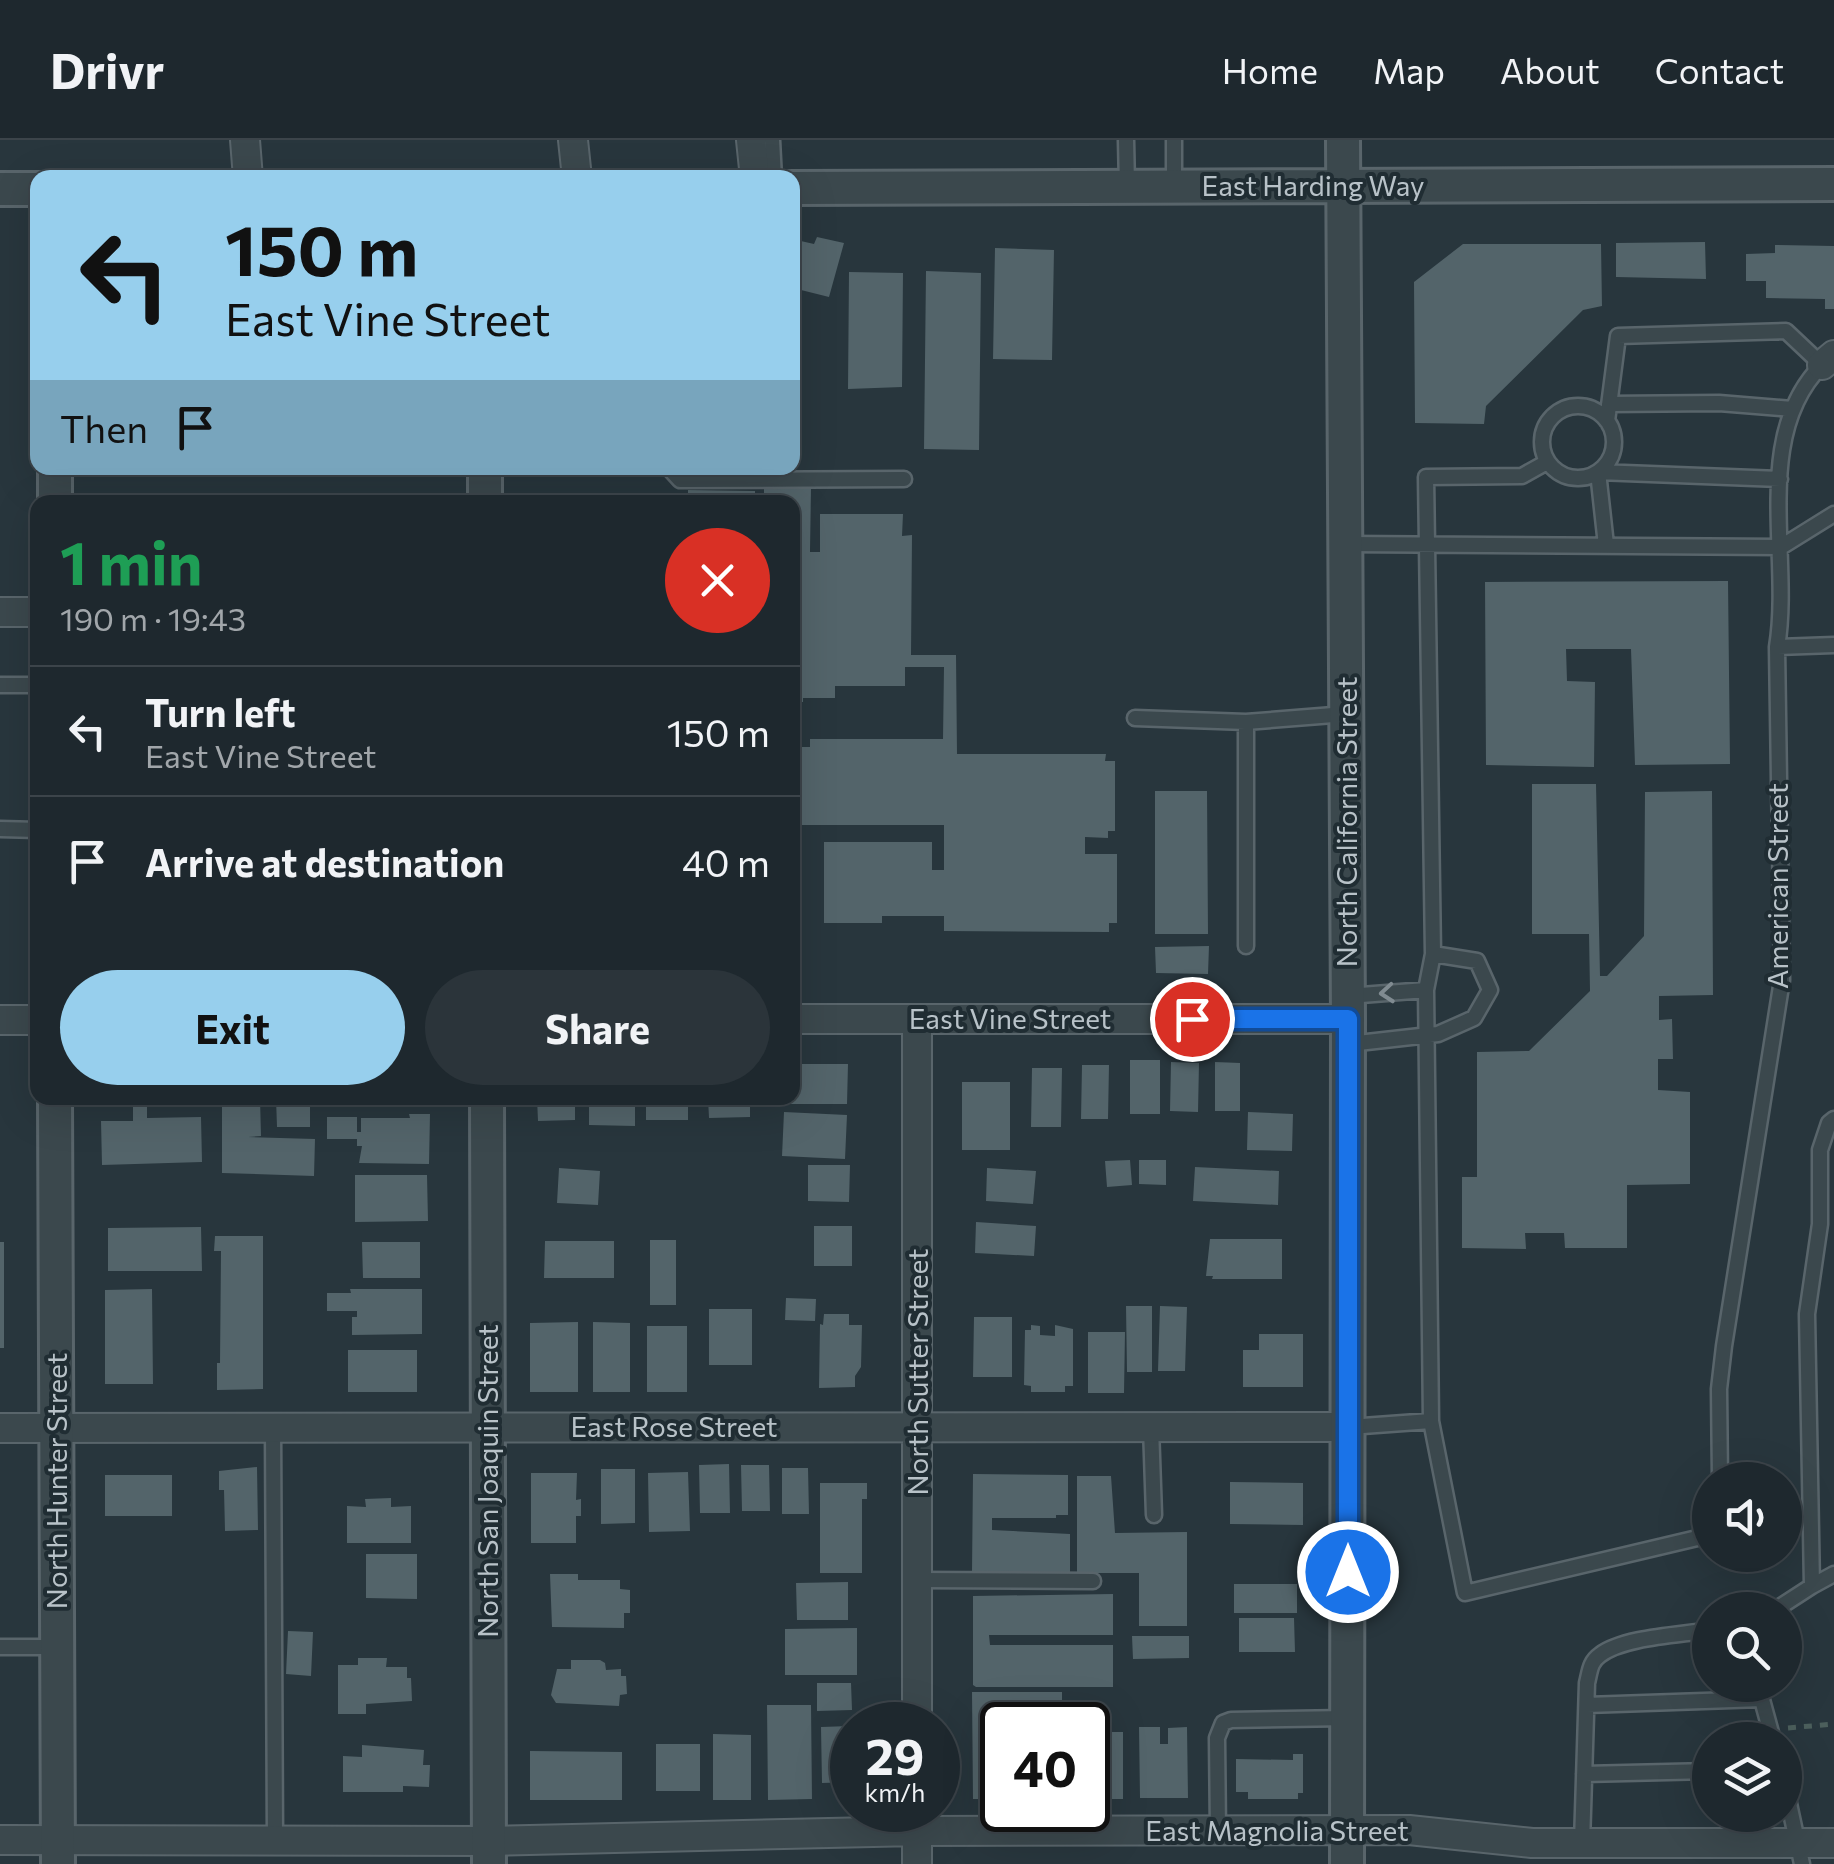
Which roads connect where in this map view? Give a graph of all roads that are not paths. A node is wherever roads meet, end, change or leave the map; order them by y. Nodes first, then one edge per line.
1 (245, 140) edge
2 (573, 140) edge
3 (751, 140) edge
4 (772, 140) edge
5 (1126, 140) edge
6 (1174, 140) edge
7 (1344, 140) edge
8 (247, 170) edge
9 (575, 170) edge
10 (754, 170) edge
11 (774, 170) edge
12 (1834, 184) edge
13 (1344, 186) junction
14 (1128, 187) junction
15 (1174, 187) junction
16 (30, 188) edge
17 (800, 188) edge
18 (0, 189) edge
19 (1828, 360) edge
20 (1609, 404) junction
21 (1792, 409) junction
22 (1607, 421) junction
23 (1547, 462) junction
24 (1598, 472) junction
25 (675, 475) edge
26 (904, 479) dead end
27 (1780, 479) junction
28 (1834, 514) edge
29 (1425, 542) junction
30 (1345, 544) junction
31 (1606, 544) junction
32 (1781, 547) junction
33 (0, 612) edge
34 (30, 612) edge
35 (1834, 646) edge
36 (1777, 647) junction
37 (0, 685) edge
38 (30, 685) edge
39 (1347, 714) junction
40 (1135, 718) dead end
41 (1246, 722) junction
42 (0, 829) edge
43 (30, 830) edge
44 (1246, 946) dead end
45 (1434, 954) junction
46 (1426, 990) junction
47 (800, 1019) edge
48 (917, 1019) junction
49 (0, 1020) edge
50 (30, 1020) edge
51 (1348, 1020) junction
52 (1429, 1037) junction
53 (55, 1105) edge
54 (486, 1105) edge
55 (1834, 1119) edge
56 (1820, 1224) junction
57 (1834, 1236) edge
58 (1431, 1421) junction
59 (273, 1426) junction
60 (918, 1426) junction
61 (487, 1427) junction
62 (1151, 1427) junction
63 (1349, 1427) junction
64 (0, 1428) edge
65 (56, 1428) junction
66 (1720, 1462) edge
67 (1154, 1516) dead end
68 (1692, 1539) edge
69 (1834, 1574) edge
70 (918, 1580) junction
71 (1093, 1582) dead end
72 (1812, 1586) junction
73 (1802, 1592) edge
74 (1692, 1633) edge
75 (0, 1647) edge
76 (57, 1647) junction
77 (1692, 1697) edge
78 (917, 1702) edge
79 (1586, 1705) junction
80 (1348, 1718) junction
81 (1692, 1771) edge
82 (1584, 1774) junction
83 (960, 1822) edge
84 (830, 1826) edge
85 (917, 1832) edge
86 (1218, 1832) junction
87 (0, 1840) edge
88 (275, 1841) junction
89 (1582, 1843) junction
90 (1834, 1843) edge
91 (1347, 1848) edge
92 (58, 1852) edge
93 (488, 1852) edge
94 (1800, 1854) edge
95 (918, 1864) edge

1 - 8 street
2 - 9 street
3 - 10 street
4 - 11 lane
5 - 14 lane
6 - 15 lane
7 - 13 street, North California Street
12 - 13 street, East Harding Way
13 - 15 street, East Harding Way
13 - 30 street, North California Street
14 - 15 street, East Harding Way
14 - 17 street, East Harding Way
16 - 18 street
19 - 20 lane
19 - 21 lane, American Street
20 - 21 lane
20 - 22 lane
21 - 27 lane, American Street
22 - 23 lane
22 - 24 lane
23 - 24 lane
23 - 29 lane
24 - 27 lane
24 - 31 lane
25 - 26 lane
27 - 32 lane, American Street
28 - 32 lane
29 - 30 lane
29 - 31 lane
29 - 45 lane
30 - 39 street, North California Street
31 - 32 lane
32 - 36 lane, American Street
33 - 34 street
35 - 36 lane
36 - 66 lane, American Street
37 - 38 lane
39 - 41 lane
39 - 51 street, North California Street
40 - 41 lane
41 - 44 lane
42 - 43 lane
45 - 46 lane
45 - 52 lane
46 -> 51 lane
46 - 52 lane
47 - 48 street, East Vine Street
48 - 51 street, East Vine Street
48 - 60 street, North Sutter Street
49 - 50 street
51 - 52 lane
51 - 63 street, North California Street
52 - 58 lane
53 - 65 street, North Hunter Street
54 - 61 street, North San Joaquin Street
55 - 56 lane
56 - 57 lane
56 - 72 lane
58 - 63 lane
58 - 68 lane
59 - 61 street, East Rose Street
59 - 65 street, East Rose Street
59 - 88 lane
60 - 61 street, East Rose Street
60 - 62 street, East Rose Street
60 - 70 street, North Sutter Street
61 - 93 street, North San Joaquin Street
62 - 63 street, East Rose Street
62 - 67 lane
63 - 80 street, North California Street
64 - 65 street, East Rose Street
65 - 76 street, North Hunter Street
69 - 72 lane
70 - 71 lane
70 - 78 street, North Sutter Street
72 - 73 lane
74 - 79 lane
75 - 76 lane
76 - 92 street, North Hunter Street
77 - 79 lane
79 - 82 lane
80 - 86 lane
80 - 91 street, North California Street
81 - 82 lane
82 - 89 lane
83 - 86 street, East Magnolia Street
84 - 93 street, East Magnolia Street
85 - 95 street
86 - 91 street, East Magnolia Street
87 - 92 street, East Magnolia Street
88 - 92 street, East Magnolia Street
88 - 93 street, East Magnolia Street
89 - 91 street, East Magnolia Street
89 - 94 street, East Magnolia Street
90 - 94 street, East Magnolia Street

